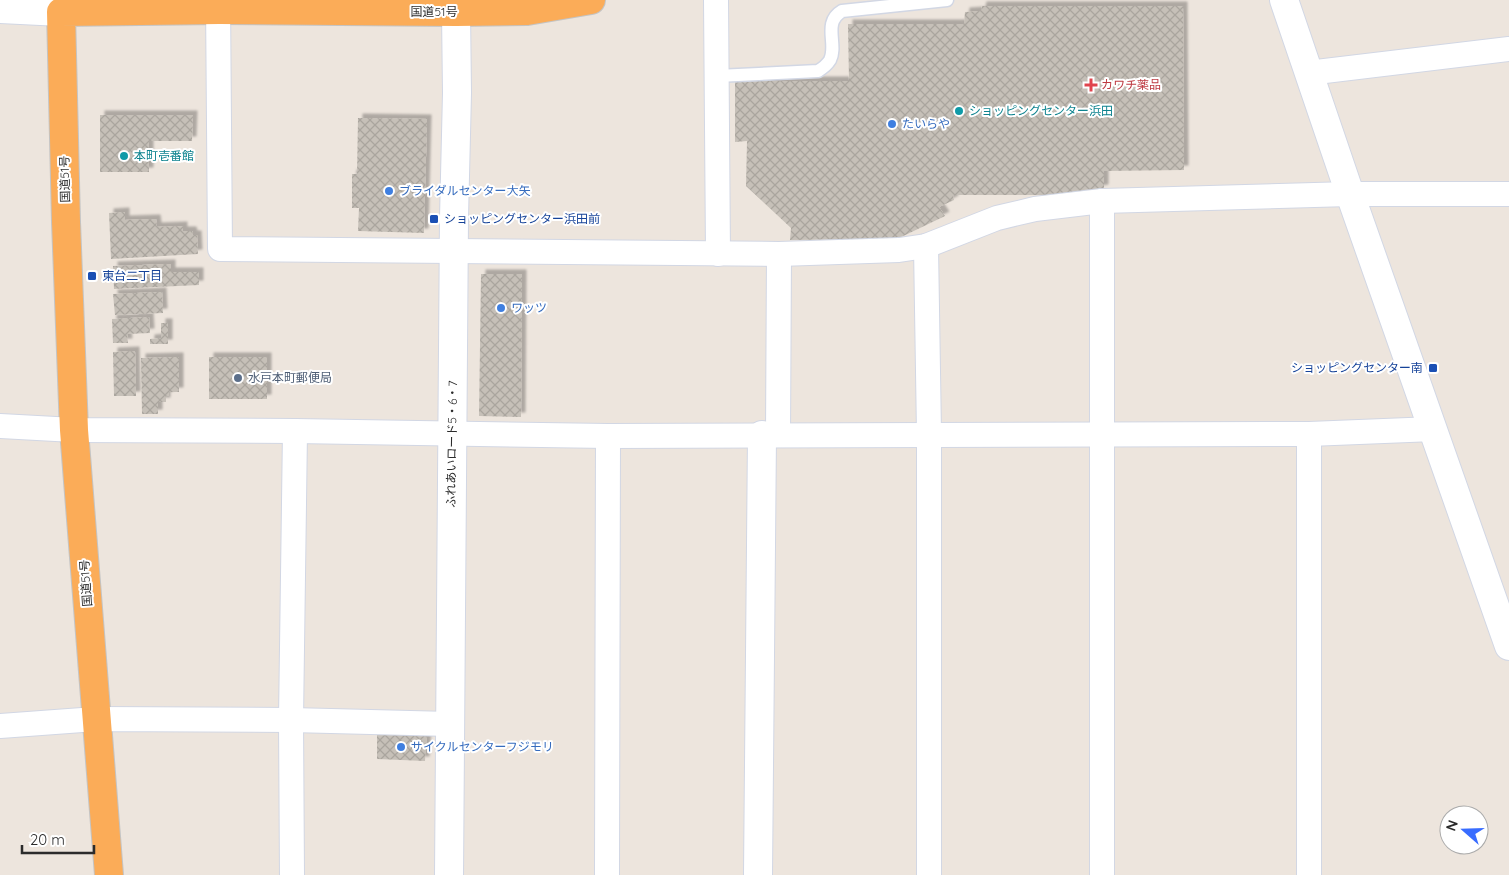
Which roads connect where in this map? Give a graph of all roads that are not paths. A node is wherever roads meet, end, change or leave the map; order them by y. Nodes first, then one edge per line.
1 (591, 0) edge
2 (716, 0) edge
3 (947, 0) edge
4 (1284, 0) edge
5 (219, 5) edge
6 (416, 6) edge
7 (0, 8) edge
8 (62, 12) junction
9 (456, 12) junction
10 (1509, 49) edge
11 (1308, 73) junction
12 (716, 76) junction
13 (1350, 194) junction
14 (1509, 194) edge
15 (1102, 201) junction
16 (926, 246) junction
17 (455, 251) junction
18 (718, 254) junction
19 (779, 254) junction
20 (0, 426) edge
21 (1434, 429) junction
22 (74, 430) junction
23 (294, 431) junction
24 (452, 433) junction
25 (929, 434) junction
26 (1103, 434) junction
27 (1309, 434) junction
28 (770, 435) junction
29 (608, 436) junction
30 (1509, 646) edge
31 (96, 719) junction
32 (292, 720) junction
33 (450, 724) junction
34 (0, 726) edge
35 (109, 875) edge
36 (292, 875) edge
37 (449, 875) edge
38 (607, 875) edge
39 (758, 875) edge
40 (930, 875) edge
41 (1102, 875) edge
42 (1309, 875) edge

1 - 9 highway, 国道51号
2 - 12 street
3 - 12 lane
4 - 11 street
5 - 6 highway, 国道51号
5 - 8 highway, 国道51号
5 - 17 street
6 - 9 highway, 国道51号
7 - 8 street
8 - 22 highway, 国道51号
9 - 17 street, ふれあいロード5・6・7
10 - 11 street
11 - 13 street
12 - 18 street
13 - 14 street
13 - 15 street
13 - 21 street
15 - 16 street
15 - 26 street
16 - 19 street
16 - 25 street
17 - 18 street
17 - 24 street, ふれあいロード5・6・7
18 - 19 street
19 - 28 street
20 - 22 street
21 - 27 street
21 - 30 street
22 - 23 street
22 - 31 highway, 国道51号
23 - 24 street
23 - 32 street
24 - 29 street
24 - 33 street, ふれあいロード5・6・7
25 - 26 street
25 - 28 street
25 - 40 street
26 - 27 street
26 - 41 street
27 - 42 street
28 - 29 street
28 - 39 street
29 - 38 street
31 - 32 street
31 - 34 street
31 - 35 highway, 国道51号
32 - 33 street
32 - 36 street
33 - 37 street, ふれあいロード5・6・7

